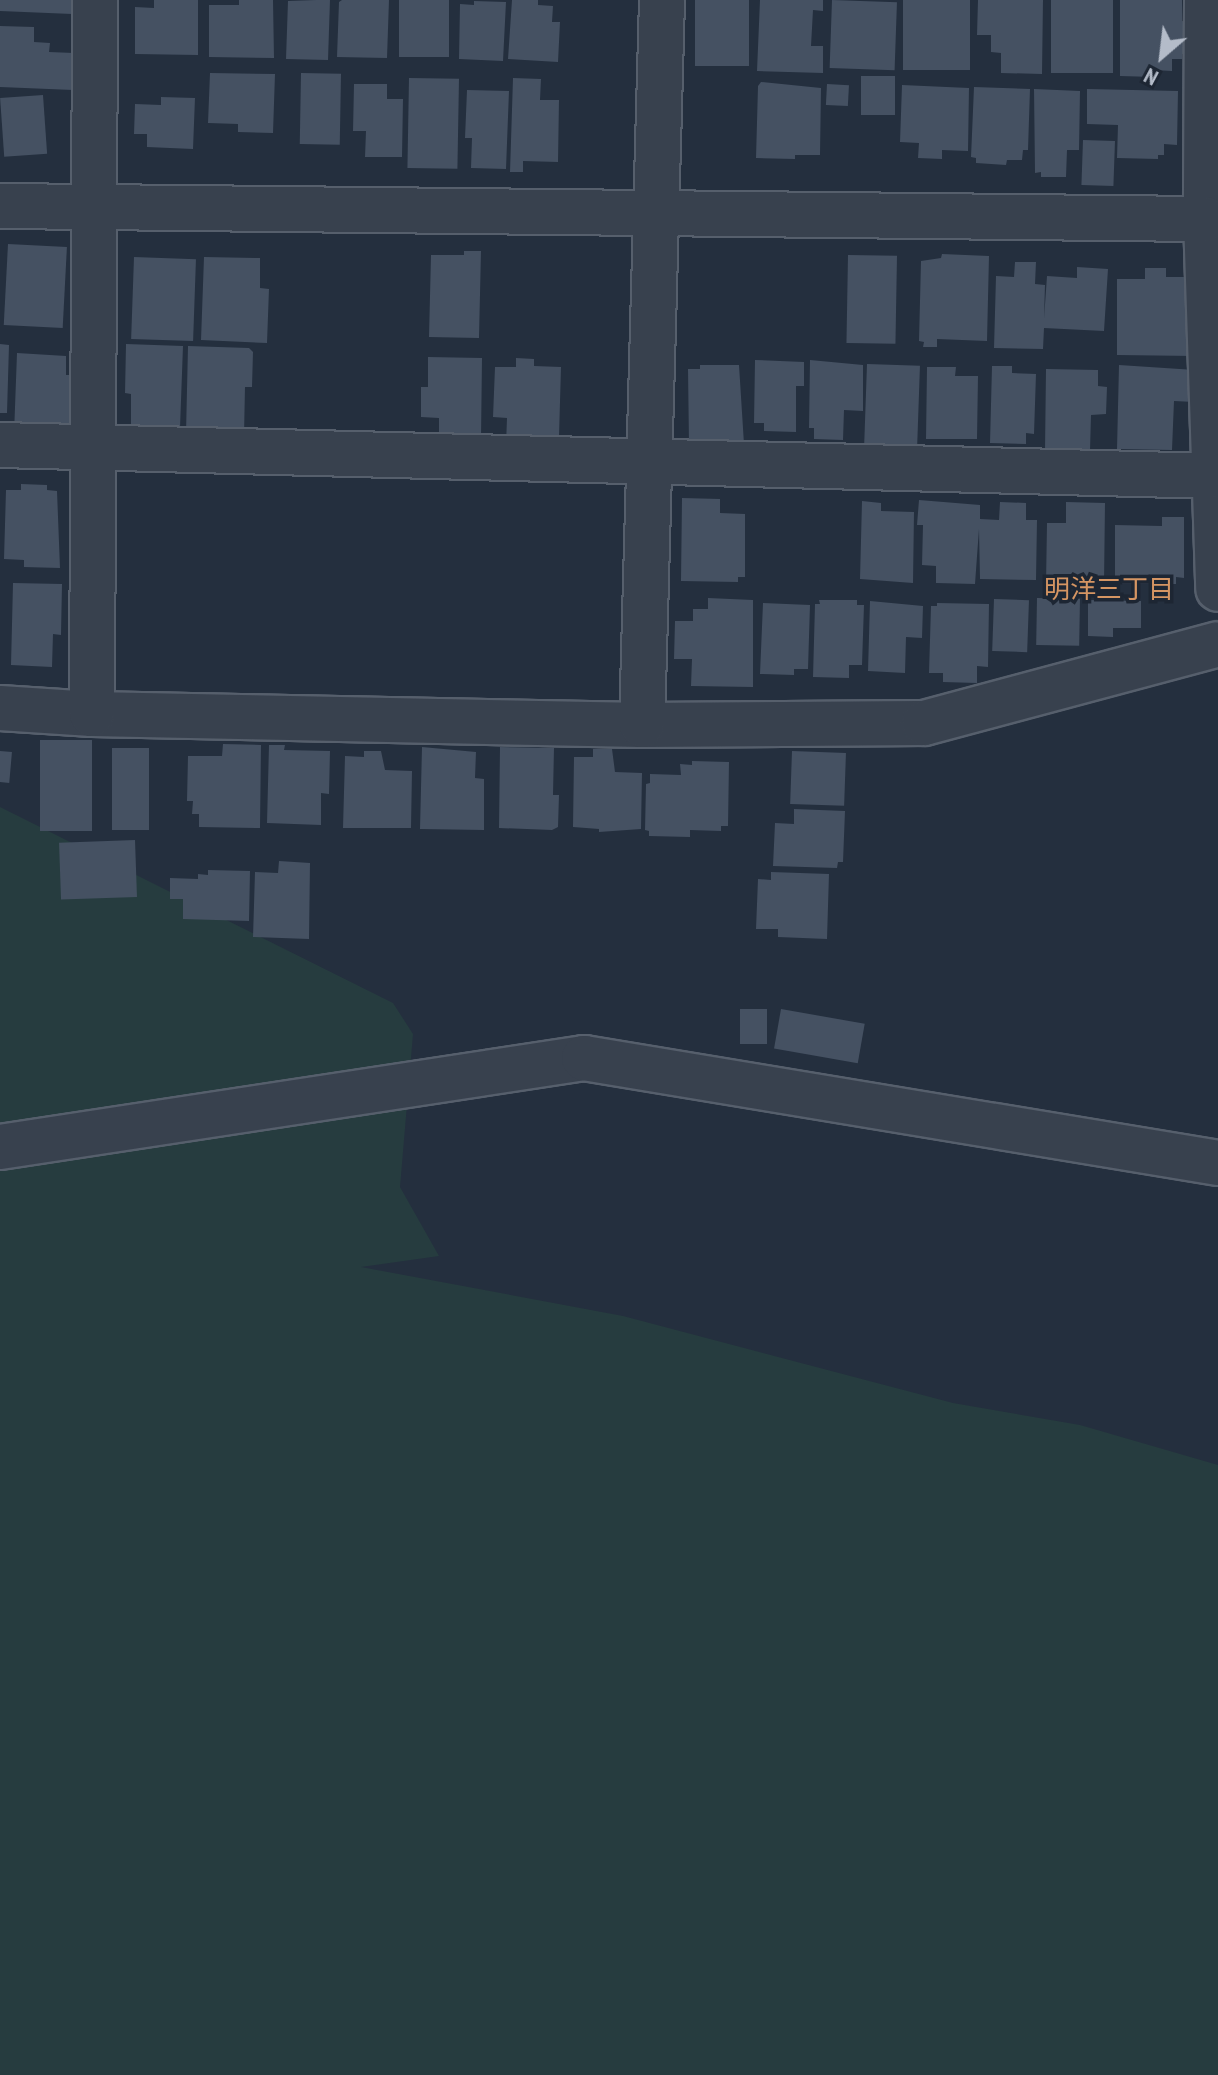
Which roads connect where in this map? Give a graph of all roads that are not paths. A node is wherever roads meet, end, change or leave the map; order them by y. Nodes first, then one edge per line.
1 (95, 0) edge
2 (662, 0) edge
3 (1207, 0) edge
4 (0, 206) edge
5 (94, 207) junction
6 (656, 213) junction
7 (1206, 219) junction
8 (0, 445) edge
9 (93, 448) junction
10 (649, 462) junction
11 (1214, 476) junction
12 (1218, 589) edge
13 (1218, 644) edge
14 (0, 708) edge
15 (92, 714) junction
16 (642, 725) junction
17 (0, 1147) edge
18 (1218, 1163) edge

1 - 5 street
2 - 6 street
3 - 7 street
4 - 5 street
5 - 6 street
5 - 9 street
6 - 7 street
6 - 10 street
7 - 11 street
8 - 9 street
9 - 10 street
9 - 15 street
10 - 11 street
10 - 16 street
11 - 12 street
13 - 16 street
14 - 15 street
15 - 16 street
17 - 18 street

